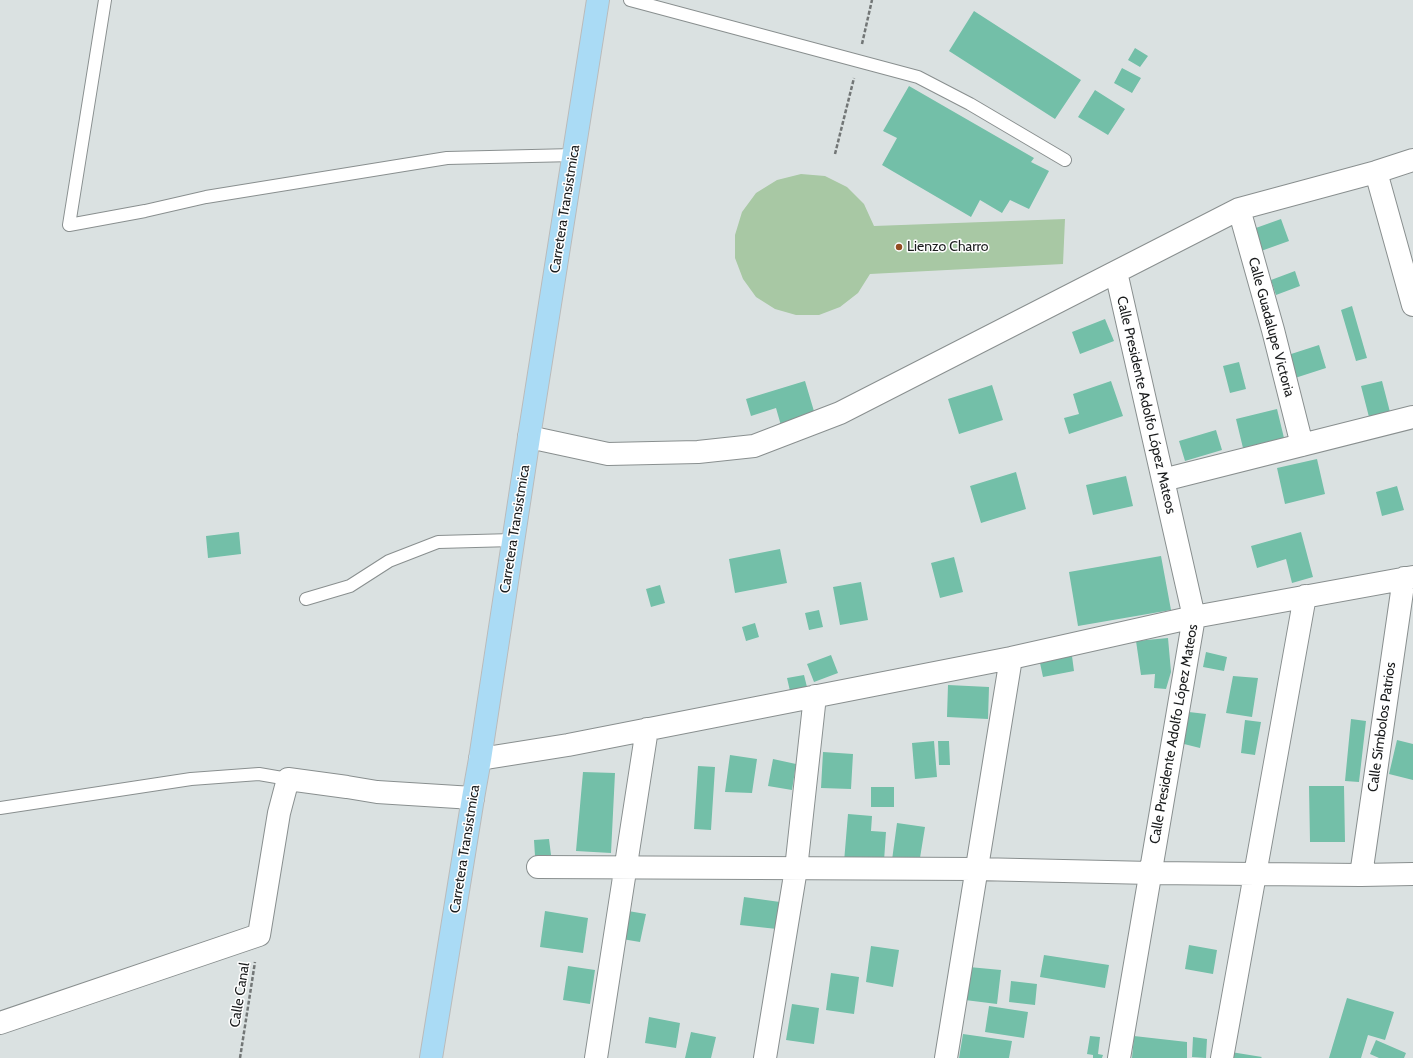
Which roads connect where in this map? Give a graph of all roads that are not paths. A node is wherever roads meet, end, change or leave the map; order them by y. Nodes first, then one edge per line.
1 (105, 0) edge
2 (598, 0) edge
3 (630, 0) edge
4 (574, 155) junction
5 (1065, 160) dead end
6 (1413, 160) edge
7 (1376, 172) junction
8 (1239, 209) junction
9 (1116, 272) junction
10 (1413, 305) edge
11 (1413, 417) edge
12 (529, 436) junction
13 (1302, 445) junction
14 (1163, 480) junction
15 (513, 540) junction
16 (1408, 578) edge
17 (1306, 596) junction
18 (306, 599) dead end
19 (1194, 617) junction
20 (1010, 658) junction
21 (816, 696) junction
22 (647, 729) junction
23 (480, 759) junction
24 (288, 779) junction
25 (473, 798) junction
26 (0, 808) edge
27 (538, 868) dead end
28 (626, 869) junction
29 (796, 869) junction
30 (976, 869) junction
31 (1151, 873) junction
32 (1256, 874) junction
33 (1413, 874) edge
34 (1361, 875) junction
35 (0, 1024) edge
36 (431, 1058) edge
37 (596, 1058) edge
38 (765, 1058) edge
39 (946, 1058) edge
40 (1119, 1058) edge
41 (1222, 1058) edge

1 - 4 lane
2 - 4 main road, Carretera Transistmica
3 - 5 lane
4 - 12 main road, Carretera Transistmica
6 - 7 street
7 - 8 street
7 - 10 street
8 - 9 street
8 - 13 street, Calle Guadalupe Victoria
9 - 12 street
9 - 14 street, Calle Presidente Adolfo López Mateos
11 - 13 street
12 - 15 main road, Carretera Transistmica
13 - 14 street
14 - 19 street, Calle Presidente Adolfo López Mateos
15 - 18 lane
15 - 23 main road, Carretera Transistmica
16 - 17 street
16 - 34 street, Calle Símbolos Patrios
17 - 19 street
17 - 32 street
19 - 20 street
19 - 31 street, Calle Presidente Adolfo López Mateos
20 - 21 street
20 - 30 street
21 - 22 street
21 - 29 street
22 - 23 street
22 - 28 street
23 - 25 main road, Carretera Transistmica
24 - 25 street
24 - 26 lane
24 - 35 street
25 - 36 main road, Carretera Transistmica
27 - 28 street
28 - 29 street
28 - 37 street
29 - 30 street
29 - 38 street
30 - 31 street
30 - 39 street
31 - 32 street
31 - 40 street, Calle Presidente Adolfo López Mateos
32 - 34 street
32 - 41 street
33 - 34 street

